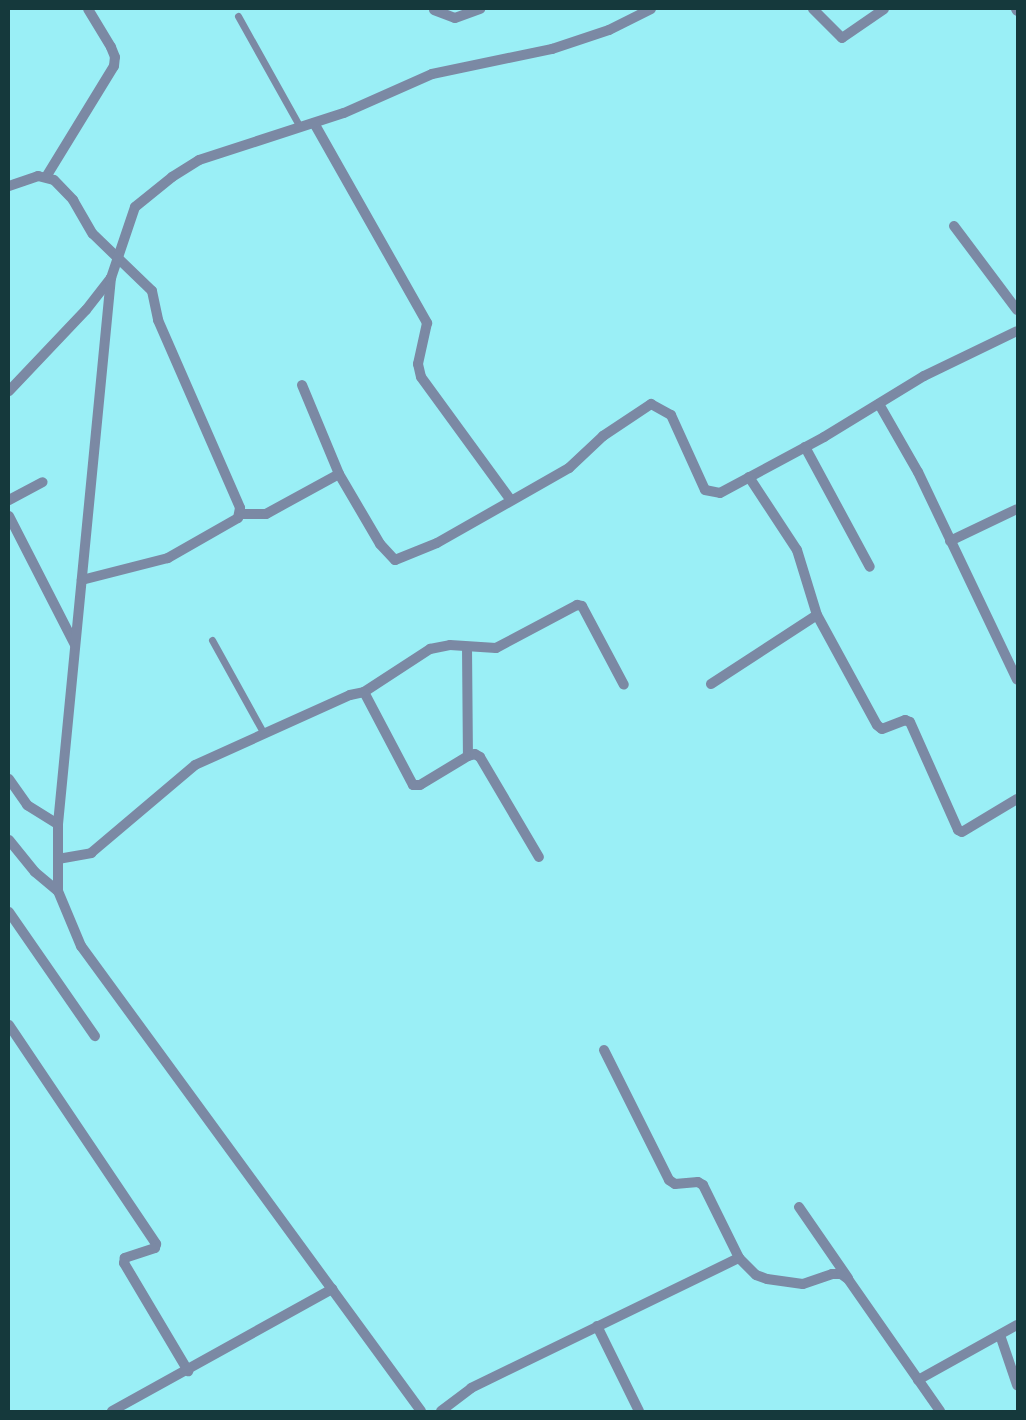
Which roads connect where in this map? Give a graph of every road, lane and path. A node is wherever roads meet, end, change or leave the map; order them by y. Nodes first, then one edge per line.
1 (88, 9) edge
2 (480, 9) edge
3 (651, 9) edge
4 (813, 9) edge
5 (884, 9) edge
6 (434, 10) dead end
7 (238, 16) dead end
8 (314, 122) junction
9 (300, 127) junction
10 (46, 176) junction
11 (9, 186) edge
12 (954, 226) dead end
13 (118, 257) junction
14 (111, 278) junction
15 (1017, 310) edge
16 (1017, 331) edge
17 (302, 385) dead end
18 (9, 391) edge
19 (879, 404) junction
20 (806, 446) junction
21 (339, 474) junction
22 (749, 477) junction
23 (43, 482) dead end
24 (510, 499) junction
25 (9, 500) edge
26 (1017, 509) edge
27 (240, 514) junction
28 (9, 516) edge
29 (950, 541) junction
30 (870, 567) dead end
31 (82, 580) junction
32 (817, 615) junction
33 (212, 640) dead end
34 (75, 645) junction
35 (467, 647) junction
36 (1017, 680) edge
37 (711, 684) dead end
38 (624, 685) dead end
39 (364, 692) junction
40 (264, 734) junction
41 (468, 756) junction
42 (9, 779) edge
43 (1017, 799) edge
44 (58, 824) junction
45 (9, 840) edge
46 (539, 857) dead end
47 (58, 859) junction
48 (58, 891) junction
49 (9, 912) edge
50 (9, 1025) edge
51 (95, 1036) dead end
52 (604, 1050) dead end
53 (799, 1207) dead end
54 (739, 1258) junction
55 (848, 1279) junction
56 (332, 1289) junction
57 (1017, 1325) edge
58 (598, 1326) junction
59 (1000, 1335) junction
60 (188, 1371) junction
61 (918, 1380) junction
62 (1017, 1385) edge
63 (112, 1411) edge
64 (421, 1411) edge
65 (441, 1411) edge
66 (639, 1411) edge
67 (940, 1411) edge

1 - 10 street
2 - 6 street
3 - 8 street
4 - 5 street
7 - 9 lane
8 - 9 street
8 - 24 street
9 - 13 street
10 - 11 street
10 - 13 street
12 - 15 street
13 - 14 street
13 - 27 street
14 - 18 street
14 - 31 street
16 - 19 street
17 - 21 street
19 - 20 street
19 - 29 street
20 - 22 street
20 - 30 street
21 - 24 street
21 - 27 street
22 - 24 street
22 - 32 street
23 - 25 street
26 - 29 street
27 - 31 street
28 - 34 street
29 - 36 street
31 - 34 street
32 - 37 street
32 - 43 street
33 - 40 lane
34 - 44 street
35 - 38 street
35 - 39 street
35 - 41 street
39 - 40 street
39 - 41 street
40 - 47 street
41 - 46 street
42 - 44 street
44 - 47 street
45 - 48 street
47 - 48 street
48 - 56 street
49 - 51 street
50 - 60 street
52 - 54 street
53 - 55 street
54 - 55 street
54 - 58 street
55 - 61 street
56 - 60 street
56 - 64 street
57 - 59 street
58 - 65 street
58 - 66 street
59 - 61 street
59 - 62 street
60 - 63 street
61 - 67 street

